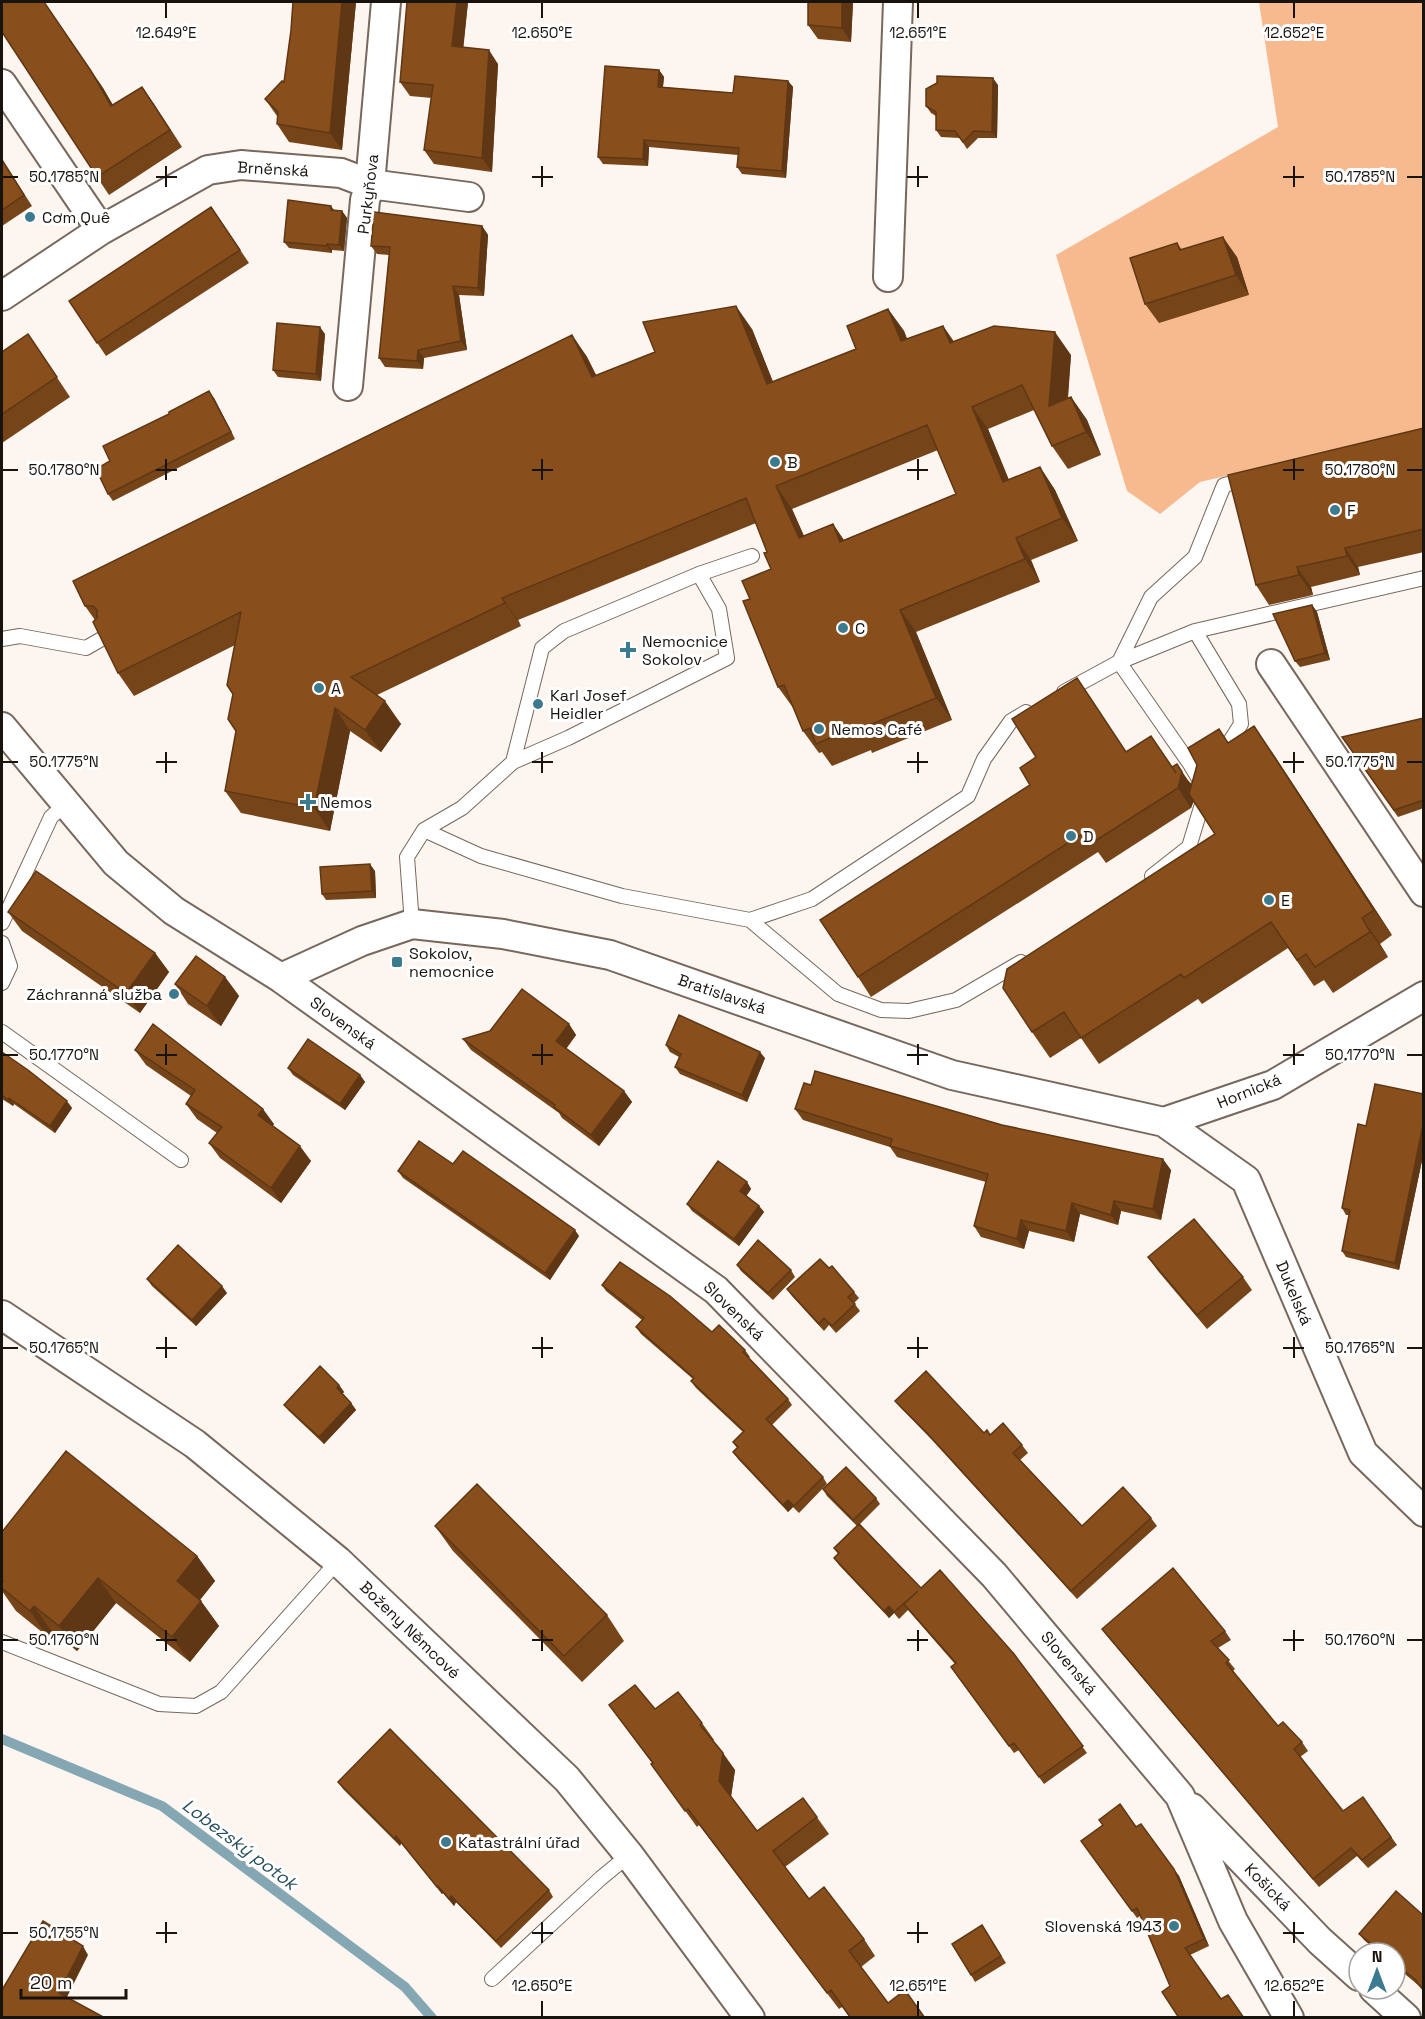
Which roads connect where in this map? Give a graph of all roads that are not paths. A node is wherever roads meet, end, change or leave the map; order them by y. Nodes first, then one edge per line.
1 (386, 2) edge
2 (898, 2) edge
3 (2, 84) edge
4 (370, 184) junction
5 (469, 197) dead end
6 (101, 230) junction
7 (888, 277) dead end
8 (2, 296) edge
9 (348, 387) dead end
10 (1257, 477) edge
11 (752, 556) dead end
12 (699, 574) junction
13 (1424, 578) edge
14 (1195, 631) junction
15 (105, 637) edge
16 (2, 639) edge
17 (1119, 662) junction
18 (1271, 664) dead end
19 (2, 726) edge
20 (513, 762) junction
21 (1190, 764) junction
22 (66, 804) junction
23 (424, 830) junction
24 (1139, 887) edge
25 (1424, 892) edge
26 (750, 920) junction
27 (2, 923) edge
28 (412, 924) junction
29 (2, 943) edge
30 (1035, 953) edge
31 (281, 978) junction
32 (2, 983) edge
33 (1422, 1001) edge
34 (2, 1032) edge
35 (1164, 1122) junction
36 (181, 1160) dead end
37 (2, 1315) edge
38 (1424, 1512) edge
39 (338, 1561) junction
40 (2, 1642) edge
41 (1180, 1796) junction
42 (628, 1855) junction
43 (1347, 1965) edge
44 (492, 1979) dead end
45 (1387, 2001) edge
46 (750, 2018) edge
47 (1288, 2018) edge
48 (1406, 2018) edge

1 - 4 street, Purkyňova
2 - 7 street
3 - 6 street
4 - 5 street, Brněnská
4 - 6 street, Brněnská
4 - 9 street, Purkyňova
6 - 8 street, Brněnská
10 - 17 lane
11 - 12 lane
12 - 20 lane
12 - 20 lane
13 - 14 lane
14 - 17 lane
14 - 21 lane
15 - 16 lane
17 - 21 lane
17 - 26 lane
18 - 25 street
19 - 22 street, Slovenská
20 - 23 lane
21 - 24 lane
22 - 27 lane
22 - 31 street, Slovenská
23 - 26 lane
23 - 28 lane
26 - 30 lane
28 - 31 street, Bratislavská
28 - 35 street, Bratislavská
29 - 32 lane
31 - 41 street, Slovenská
33 - 35 street, Hornická
34 - 36 lane
35 - 38 street, Dukelská
37 - 39 street, Boženy Němcové
39 - 40 lane
39 - 42 street, Boženy Němcové
41 - 43 street, Košická
41 - 47 street, Slovenská
42 - 44 lane
42 - 46 street, Boženy Němcové
45 - 48 street

